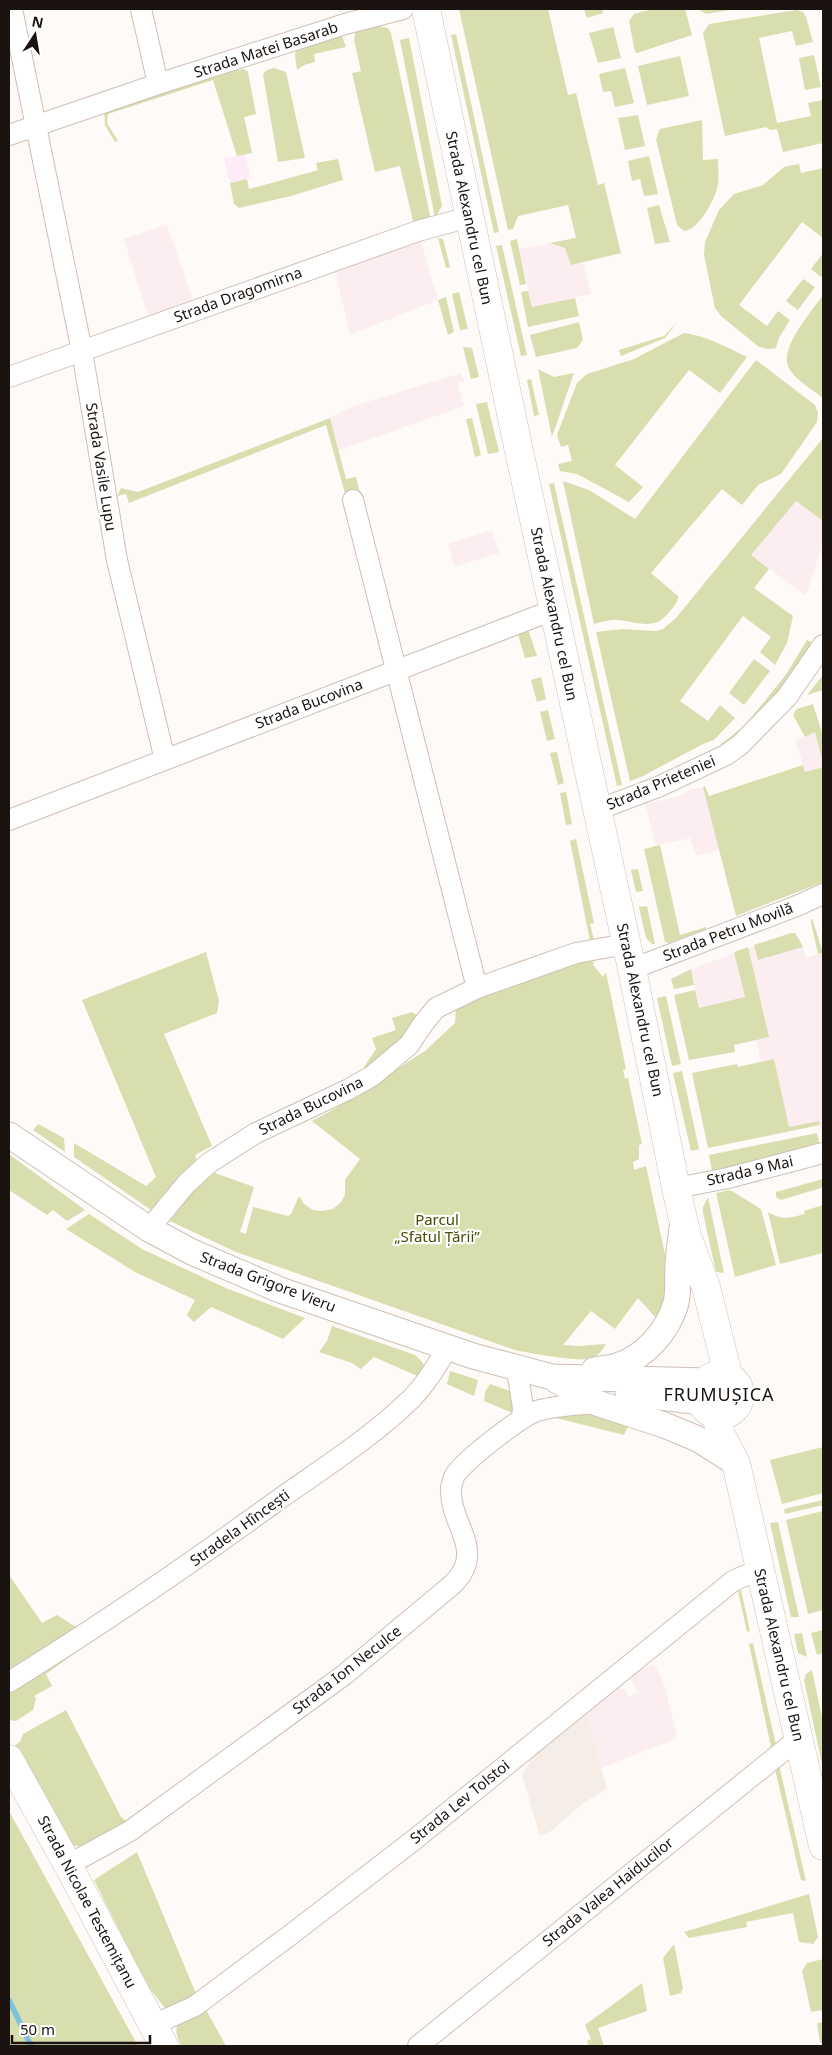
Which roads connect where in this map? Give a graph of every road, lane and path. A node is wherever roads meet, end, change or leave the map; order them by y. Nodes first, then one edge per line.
1 (12, 9) edge
2 (141, 9) edge
3 (403, 9) edge
4 (426, 9) edge
5 (158, 84) junction
6 (35, 127) junction
7 (9, 135) edge
8 (469, 217) junction
9 (82, 351) junction
10 (9, 377) edge
11 (353, 500) dead end
12 (554, 610) junction
13 (823, 646) edge
14 (396, 670) junction
15 (164, 760) junction
16 (597, 810) junction
17 (9, 820) edge
18 (823, 894) edge
19 (629, 956) junction
20 (477, 988) junction
21 (9, 1134) edge
22 (823, 1153) edge
23 (676, 1188) junction
24 (683, 1219) junction
25 (149, 1229) junction
26 (448, 1347) junction
27 (517, 1369) junction
28 (560, 1382) junction
29 (716, 1393) junction
30 (597, 1402) junction
31 (522, 1418) junction
32 (736, 1463) junction
33 (760, 1569) junction
34 (9, 1682) edge
35 (798, 1739) junction
36 (9, 1759) edge
37 (823, 1846) edge
38 (68, 1865) junction
39 (158, 2036) edge
40 (418, 2046) edge

1 - 6 street, Strada Vasile Lupu
2 - 5 street
3 - 5 street, Strada Matei Basarab
4 - 8 main road, Strada Alexandru cel Bun
5 - 6 street, Strada Matei Basarab
6 - 7 street, Strada Matei Basarab
6 - 9 street, Strada Vasile Lupu
8 - 9 street, Strada Dragomirna
8 - 12 main road, Strada Alexandru cel Bun
9 - 10 street, Strada Dragomirna
9 - 15 street, Strada Vasile Lupu
11 - 14 street
12 - 14 street, Strada Bucovina
12 - 16 main road, Strada Alexandru cel Bun
13 - 16 street, Strada Prieteniei
14 - 15 street, Strada Bucovina
14 - 20 street
15 - 17 street
16 - 19 main road, Strada Alexandru cel Bun
18 - 19 street, Strada Petru Movilă
19 - 20 street, Strada Bucovina
19 - 23 main road, Strada Alexandru cel Bun
20 - 25 street, Strada Bucovina
21 - 25 street, Strada Grigore Vieru
22 - 23 street, Strada 9 Mai
23 - 24 main road, Strada Alexandru cel Bun
24 - 28 street
24 - 29 main road, Strada Alexandru cel Bun
25 - 26 street, Strada Grigore Vieru
26 - 27 street, Strada Grigore Vieru
26 - 34 street, Stradela Hîncești
27 - 28 street, Strada Grigore Vieru
27 - 31 street
28 - 29 street
28 - 30 street
29 - 32 main road, Strada Alexandru cel Bun
30 - 31 street, Strada Ion Neculce
30 - 32 street
31 - 38 street, Strada Ion Neculce
32 - 33 main road, Strada Alexandru cel Bun
33 - 35 main road, Strada Alexandru cel Bun
33 - 39 street, Strada Lev Tolstoi
35 - 37 main road, Strada Alexandru cel Bun
35 - 40 street, Strada Valea Haiducilor
36 - 38 main road, Strada Nicolae Testemițanu
38 - 39 main road, Strada Nicolae Testemițanu

